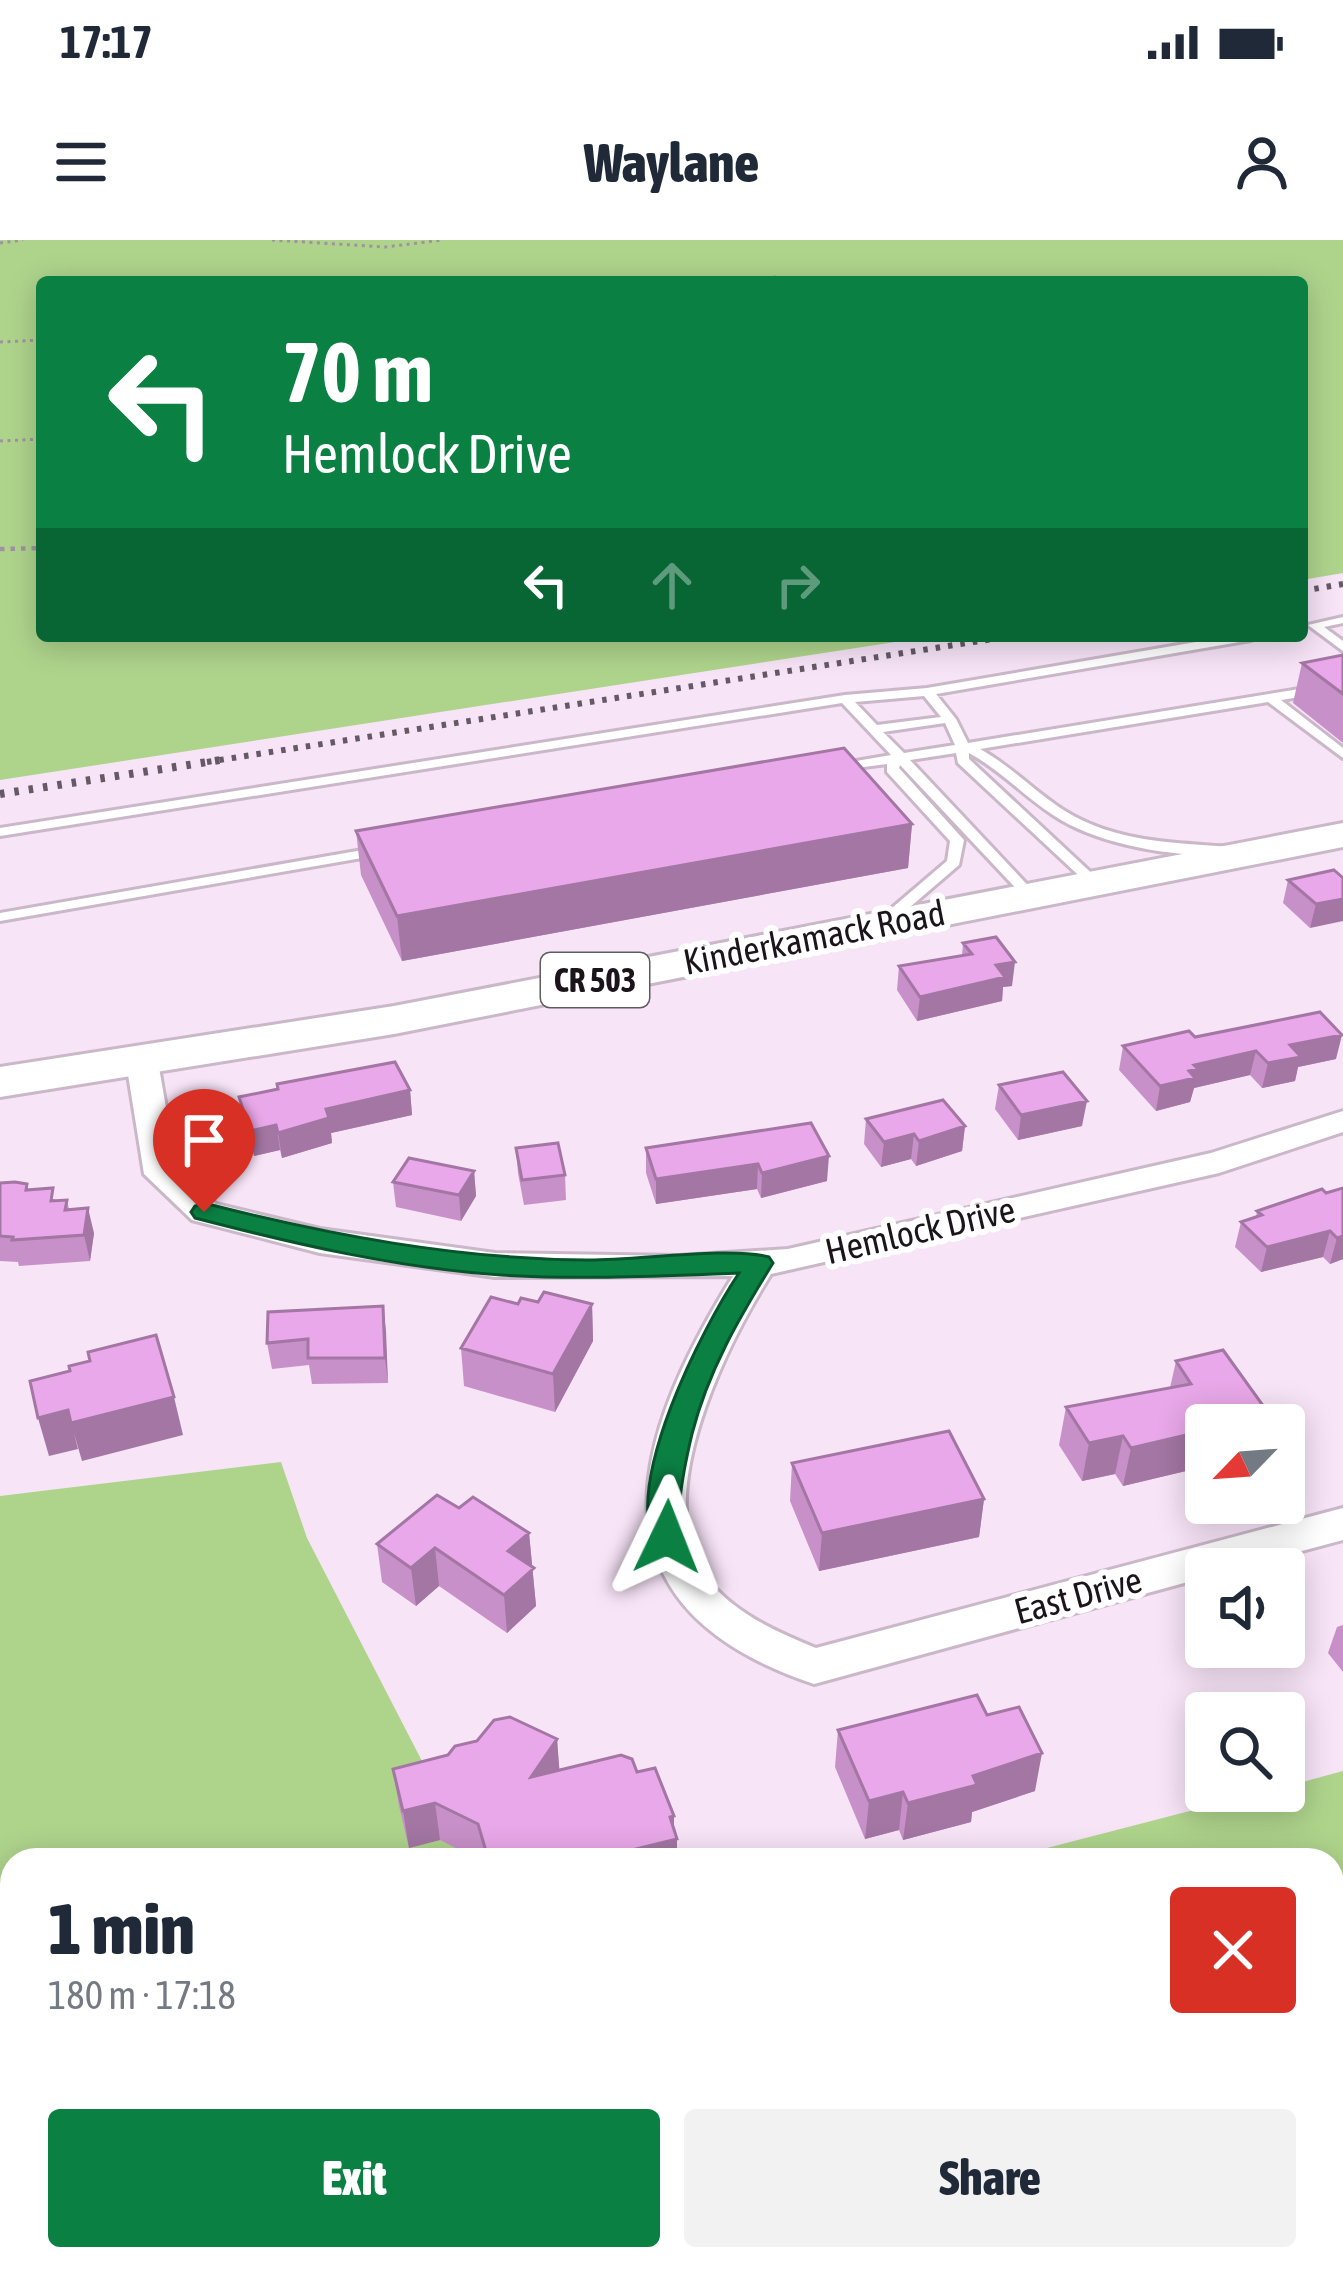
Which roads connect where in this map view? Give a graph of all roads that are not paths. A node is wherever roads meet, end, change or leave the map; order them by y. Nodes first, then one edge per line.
1 (1343, 620) edge
2 (1308, 626) edge
3 (1216, 642) edge
4 (1343, 647) edge
5 (1343, 686) edge
6 (927, 692) junction
7 (1271, 698) junction
8 (844, 699) junction
9 (950, 719) junction
10 (872, 730) junction
11 (964, 746) junction
12 (1343, 754) edge
13 (896, 758) junction
14 (828, 770) edge
15 (0, 832) edge
16 (1343, 835) edge
17 (401, 847) edge
18 (1247, 853) junction
19 (1094, 882) junction
20 (1029, 894) junction
21 (0, 917) edge
22 (884, 922) junction
23 (142, 1062) junction
24 (9, 1077) edge
25 (1343, 1121) edge
26 (760, 1263) junction
27 (1343, 1524) edge

1 - 2 lane
2 - 4 lane
3 - 6 lane
5 - 7 lane
6 - 8 lane
6 - 9 lane
7 - 11 lane
7 - 12 lane
8 - 10 lane
8 - 15 lane
9 - 10 lane
9 - 11 lane
10 - 13 lane
11 - 13 lane
11 - 18 lane
11 - 19 lane
13 - 14 lane
13 - 20 lane
13 - 22 lane
16 - 18 main road, Kinderkamack Road / CR 503
17 - 21 lane
18 - 19 main road, Kinderkamack Road / CR 503
19 - 20 main road, Kinderkamack Road / CR 503
20 - 22 main road, Kinderkamack Road / CR 503
22 - 23 main road, Kinderkamack Road / CR 503
23 - 24 main road, Kinderkamack Road / CR 503
23 - 26 street, Hemlock Drive
25 - 26 street, Hemlock Drive
26 - 27 street, East Drive

